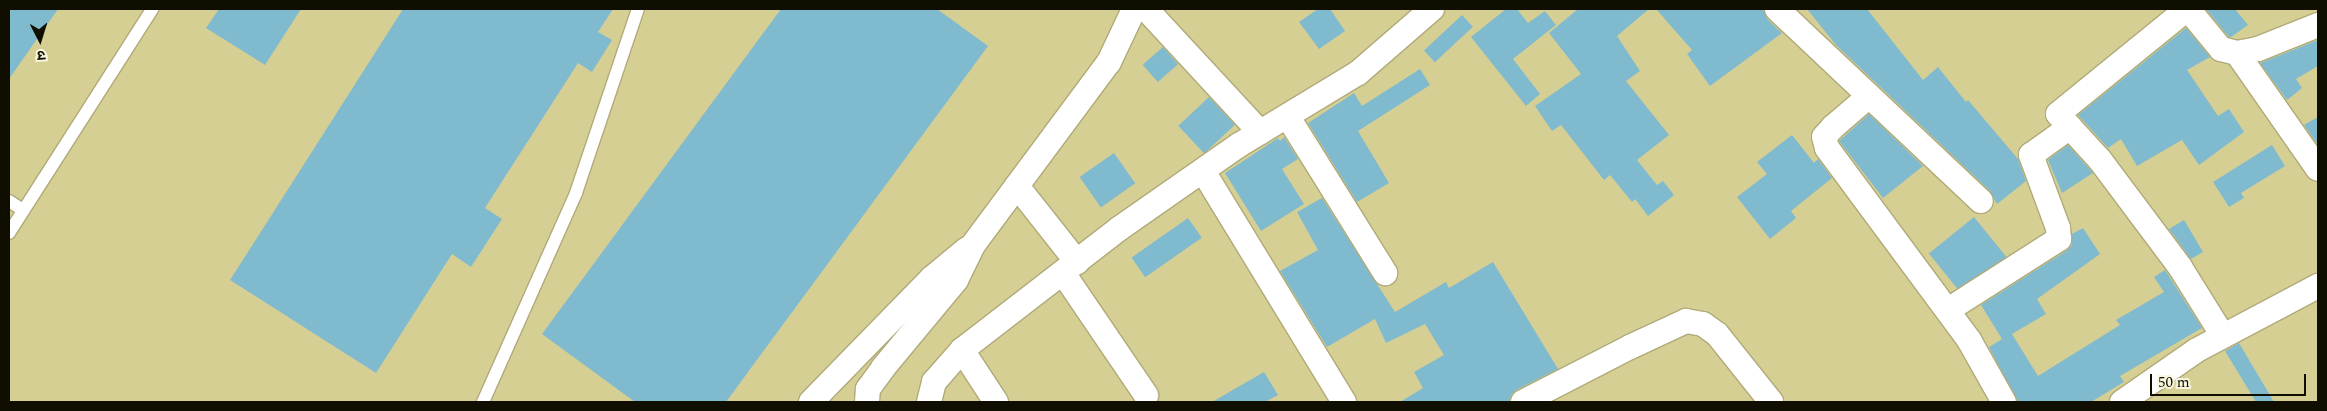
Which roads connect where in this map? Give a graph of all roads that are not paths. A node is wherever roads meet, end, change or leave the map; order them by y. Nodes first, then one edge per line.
1 (152, 9) edge
2 (638, 9) edge
3 (1134, 9) edge
4 (1146, 9) edge
5 (1432, 9) edge
6 (1777, 9) edge
7 (2188, 9) edge
8 (2318, 25) edge
9 (2237, 53) junction
10 (1869, 96) junction
11 (1288, 117) junction
12 (2070, 127) junction
13 (1260, 132) junction
14 (2318, 169) edge
15 (1203, 170) junction
16 (1017, 186) junction
17 (9, 201) edge
18 (1981, 201) dead end
19 (23, 210) junction
20 (9, 234) edge
21 (973, 245) junction
22 (1070, 268) junction
23 (1385, 273) dead end
24 (2318, 286) edge
25 (1948, 310) junction
26 (2223, 336) junction
27 (962, 350) junction
28 (1146, 395) dead end
29 (483, 402) edge
30 (811, 402) edge
31 (867, 402) edge
32 (929, 402) edge
33 (996, 402) edge
34 (1344, 402) edge
35 (1523, 402) edge
36 (1771, 402) edge
37 (2004, 402) edge
38 (2122, 402) edge

1 - 19 lane
2 - 29 lane
3 - 16 street
4 - 13 street
5 - 11 street
6 - 10 street
7 - 9 street
7 - 12 street
8 - 9 street
9 - 14 street
10 - 18 street
10 - 25 street
11 - 13 street
11 - 23 street
12 - 25 street
12 - 26 street
13 - 15 street
15 - 22 street
15 - 34 street
16 - 21 street
16 - 22 street
17 - 19 lane
19 - 20 lane
21 - 30 street
21 - 31 street
22 - 27 street
22 - 28 street
24 - 26 street
25 - 37 street
26 - 38 street
27 - 32 street
27 - 33 street
35 - 36 street

